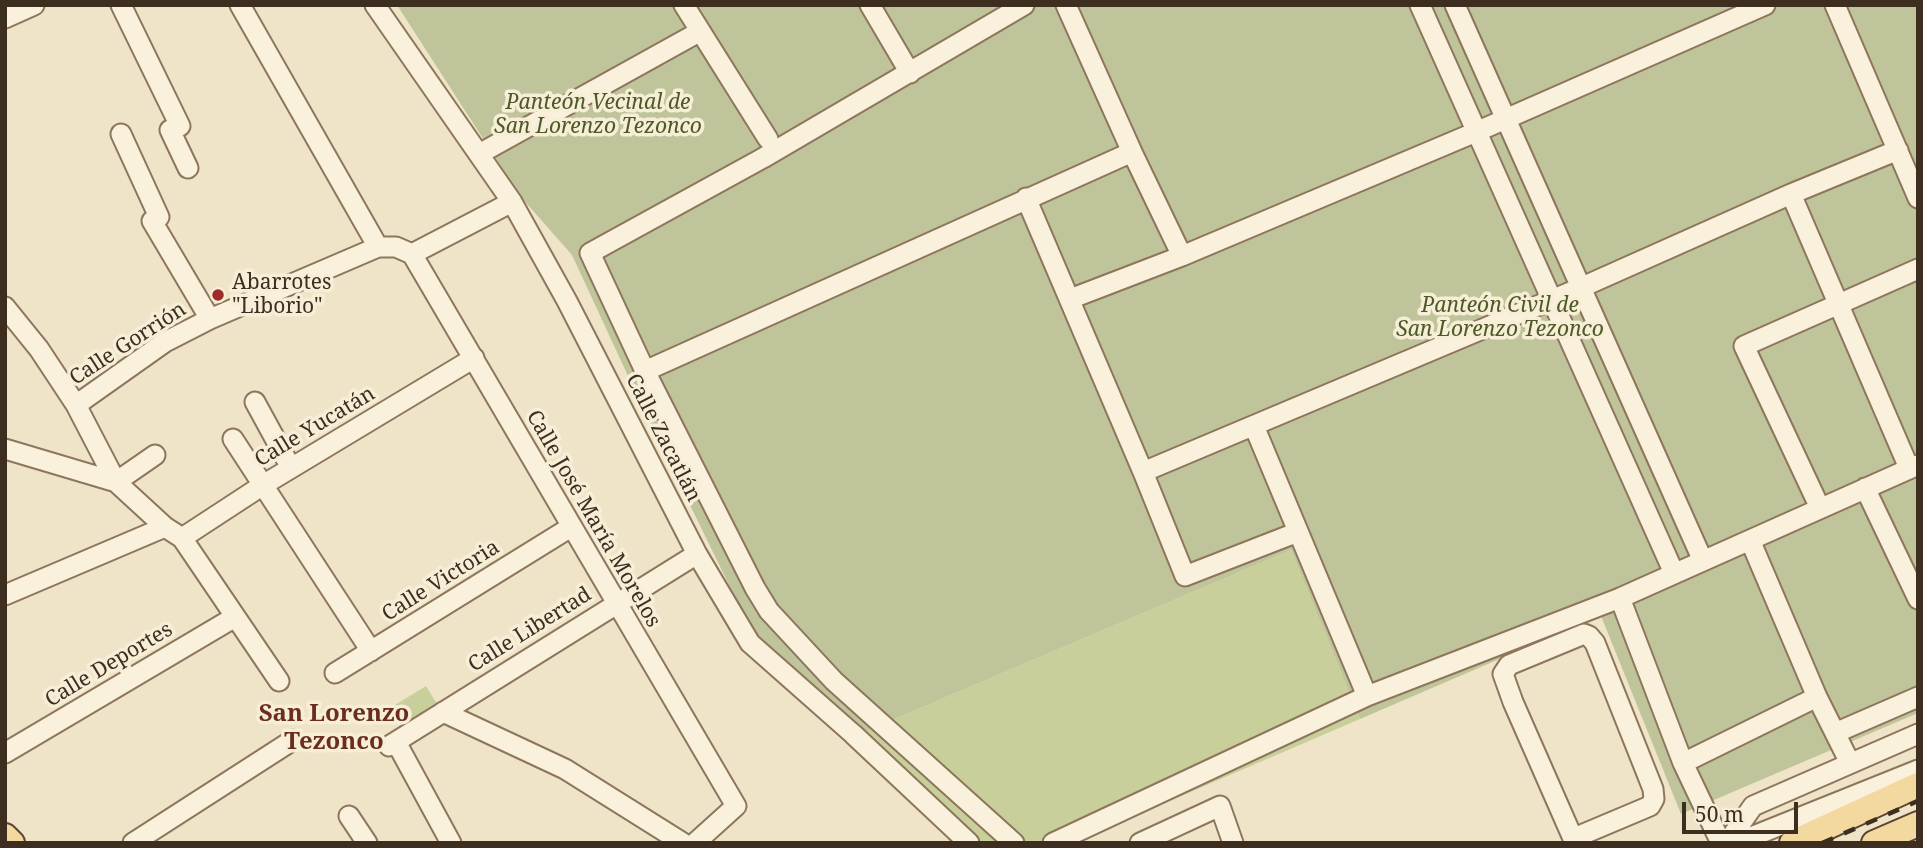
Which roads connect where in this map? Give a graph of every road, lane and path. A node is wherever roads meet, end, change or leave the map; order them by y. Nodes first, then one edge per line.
1 (34, 5) edge
2 (121, 5) edge
3 (240, 5) edge
4 (375, 5) edge
5 (684, 5) edge
6 (870, 5) edge
7 (1024, 5) edge
8 (1066, 5) edge
9 (1420, 5) edge
10 (1455, 5) edge
11 (1712, 5) edge
12 (1766, 5) edge
13 (1835, 5) edge
14 (8, 13) edge
15 (1720, 24) junction
16 (699, 32) junction
17 (910, 73) junction
18 (1505, 118) junction
19 (1476, 132) junction
20 (121, 134) dead end
21 (768, 139) dead end
22 (1898, 150) junction
23 (1132, 152) junction
24 (479, 154) junction
25 (188, 168) dead end
26 (1791, 194) junction
27 (1026, 198) junction
28 (1918, 198) edge
29 (512, 202) junction
30 (377, 247) junction
31 (412, 254) junction
32 (1182, 256) junction
33 (1918, 269) edge
34 (1580, 288) junction
35 (1070, 299) junction
36 (1551, 299) junction
37 (1838, 303) junction
38 (5, 307) edge
39 (210, 318) junction
40 (474, 358) junction
41 (645, 371) junction
42 (255, 402) dead end
43 (76, 405) junction
44 (1254, 426) junction
45 (233, 439) dead end
46 (5, 449) edge
47 (155, 455) dead end
48 (1913, 466) edge
49 (291, 468) junction
50 (1143, 472) junction
51 (116, 482) junction
52 (263, 485) junction
53 (1865, 488) junction
54 (1820, 508) junction
55 (571, 527) junction
56 (1298, 532) junction
57 (173, 533) junction
58 (1750, 540) junction
59 (697, 554) junction
60 (1703, 561) junction
61 (1674, 573) junction
62 (5, 595) edge
63 (1620, 598) junction
64 (1918, 599) edge
65 (616, 604) junction
66 (235, 617) junction
67 (371, 651) junction
68 (335, 673) dead end
69 (279, 681) dead end
70 (1367, 696) junction
71 (1817, 697) junction
72 (1918, 697) edge
73 (443, 712) junction
74 (1835, 733) junction
75 (1918, 734) edge
76 (293, 740) dead end
77 (5, 753) edge
78 (1683, 763) junction
79 (1850, 763) junction
80 (1918, 771) edge
81 (1918, 785) edge
82 (349, 816) dead end
83 (1918, 824) edge
84 (5, 836) edge
85 (1574, 841) edge
86 (1877, 842) edge
87 (12, 843) edge
88 (133, 843) edge
89 (367, 843) edge
90 (451, 843) edge
91 (683, 843) edge
92 (695, 843) edge
93 (969, 843) edge
94 (1014, 843) edge
95 (1053, 843) edge
96 (1140, 843) edge
97 (1233, 843) edge
98 (1721, 843) edge
99 (1727, 843) edge
100 (1736, 843) edge
101 (1792, 843) edge

1 - 14 street
2 - 25 street
3 - 30 street
4 - 24 street, Calle Zacatlán
5 - 16 street
6 - 17 street
7 - 17 street
8 - 23 street
9 - 19 street
10 - 18 street
11 - 15 street
12 - 15 street
13 - 22 street
15 - 18 street
16 - 21 street
16 - 24 street
17 - 41 street
18 - 19 street
18 - 34 street
19 - 32 street
19 - 36 street
20 - 39 street
22 - 26 street
22 - 28 street
23 - 27 street
23 - 32 street
24 - 29 street, Calle Zacatlán
26 - 34 street
26 - 37 street
27 - 35 street
27 - 41 street
29 - 31 street
29 - 59 street, Calle Zacatlán
30 - 31 street
30 - 39 street, Calle Gorrión
31 - 40 street, Calle José María Morelos
32 - 35 street
33 - 37 street
34 - 36 street
34 - 60 street
35 - 50 street
36 - 44 street
36 - 61 street
37 - 48 street
37 - 54 street
38 - 43 street
39 - 43 street, Calle Gorrión
40 - 49 street, Calle Yucatán
40 - 55 street, Calle José María Morelos
41 - 94 street
42 - 49 street
43 - 51 street
44 - 50 street
44 - 56 street
45 - 52 street
46 - 51 street
47 - 51 street
48 - 53 street
49 - 52 street, Calle Yucatán
50 - 56 street
51 - 57 street
52 - 57 street, Calle Yucatán
52 - 67 street
53 - 54 street
53 - 64 street
54 - 58 street
55 - 65 street, Calle José María Morelos
55 - 67 street, Calle Victoria
56 - 70 street
57 - 62 street, Calle Yucatán
57 - 66 street
58 - 60 street
58 - 71 street
59 - 65 street, Calle Libertad
59 - 93 street, Calle Zacatlán
60 - 61 street
61 - 63 street
63 - 70 street
63 - 78 street
65 - 73 street, Calle Libertad
65 - 92 street, Calle José María Morelos
66 - 69 street
66 - 77 street, Calle Deportes
67 - 68 street, Calle Victoria
70 - 95 street
71 - 74 street
71 - 78 street
72 - 74 street
73 - 90 street, Calle Libertad
73 - 91 street
74 - 79 street
75 - 79 street
76 - 88 street
78 - 98 street
79 - 99 street
80 - 100 street
81 - 101 main road
82 - 89 street
83 - 86 main road
84 - 87 main road
85 - 85 street
96 - 97 street

